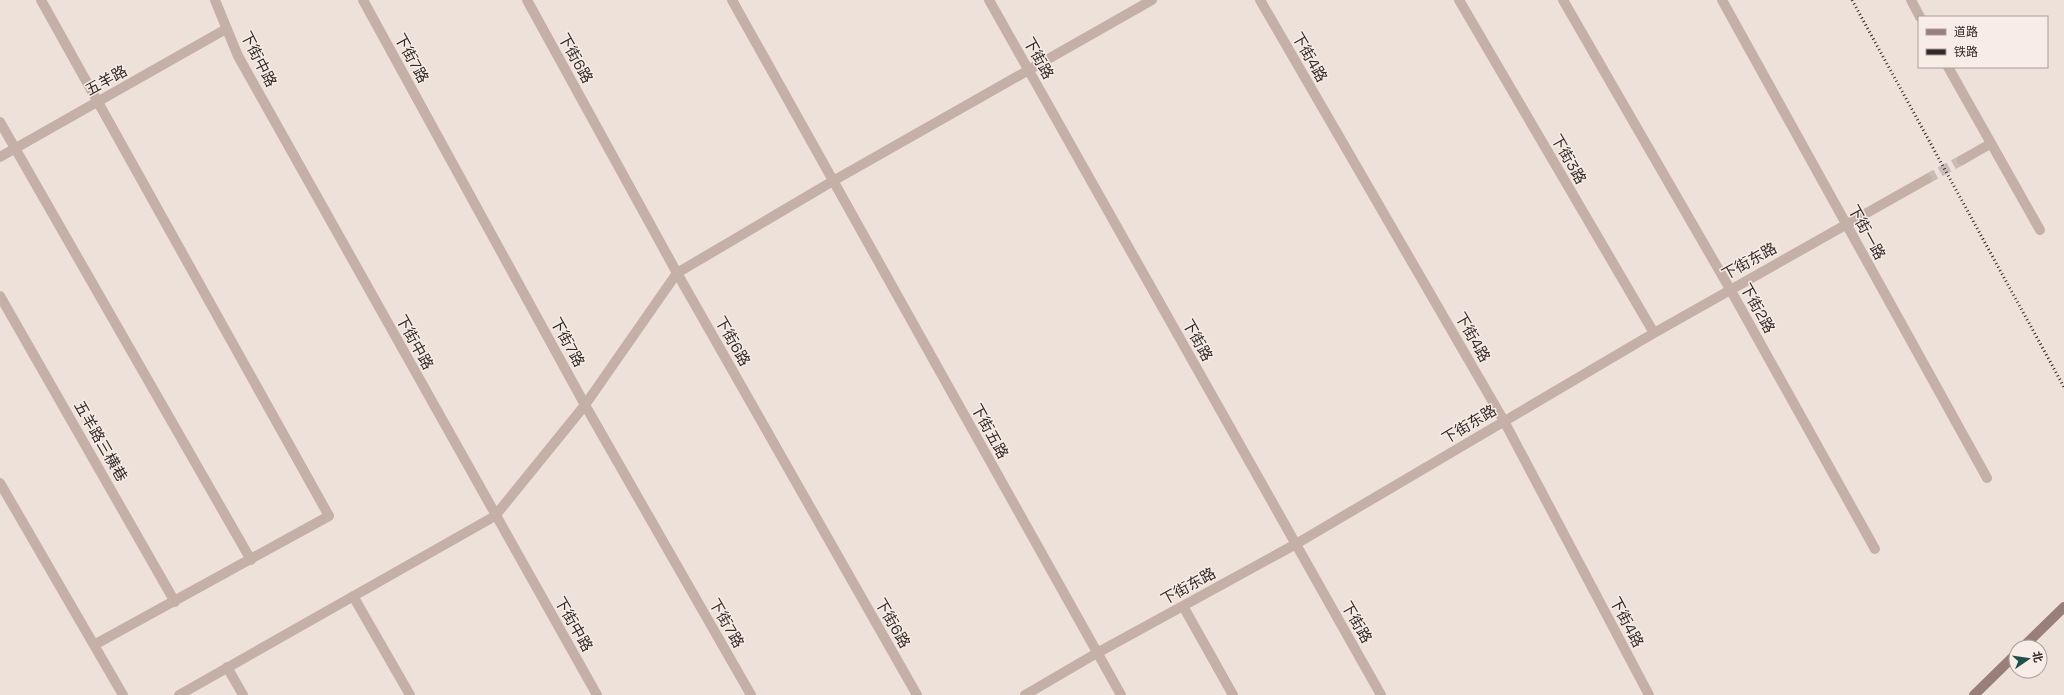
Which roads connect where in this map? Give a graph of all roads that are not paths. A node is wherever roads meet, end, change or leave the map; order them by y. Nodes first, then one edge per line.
1 (41, 0) edge
2 (215, 0) edge
3 (363, 0) edge
4 (527, 0) edge
5 (732, 0) edge
6 (989, 0) edge
7 (1152, 0) edge
8 (1260, 0) edge
9 (1459, 0) edge
10 (1563, 0) edge
11 (1722, 0) edge
12 (1911, 0) edge
13 (1919, 16) edge
14 (226, 29) junction
15 (1949, 68) edge
16 (1028, 69) junction
17 (98, 101) junction
18 (0, 122) edge
19 (1990, 144) junction
20 (15, 148) junction
21 (0, 157) edge
22 (1962, 160) tunnel mouth
23 (1927, 179) tunnel mouth
24 (833, 181) junction
25 (1846, 224) junction
26 (2040, 230) dead end
27 (678, 274) junction
28 (1730, 289) junction
29 (0, 296) edge
30 (1654, 333) junction
31 (585, 405) junction
32 (1504, 421) junction
33 (1987, 478) dead end
34 (0, 484) edge
35 (495, 516) junction
36 (1296, 544) junction
37 (1876, 549) dead end
38 (251, 560) junction
39 (354, 596) junction
40 (176, 602) junction
41 (1184, 606) junction
42 (2064, 607) edge
43 (2031, 639) edge
44 (94, 645) junction
45 (1097, 653) junction
46 (2008, 662) edge
47 (227, 667) junction
48 (123, 695) edge
49 (179, 695) edge
50 (243, 695) edge
51 (410, 695) edge
52 (597, 695) edge
53 (751, 695) edge
54 (917, 695) edge
55 (1025, 695) edge
56 (1121, 695) edge
57 (1233, 695) edge
58 (1381, 695) edge
59 (1649, 695) edge
60 (1974, 695) edge

1 - 17 street
2 - 14 street, 下街中路
3 - 31 street, 下街7路
4 - 27 street, 下街6路
5 - 24 street, 下街五路
6 - 16 street, 下街路
7 - 16 street
8 - 32 street, 下街4路
9 - 30 street, 下街3路
10 - 28 street, 下街2路
11 - 25 street, 下街一路
12 - 13 street
14 - 17 street, 五羊路
14 - 35 street, 下街中路
15 - 19 street
16 - 24 street
16 - 36 street, 下街路
17 - 20 street, 五羊路
17 - 38 street
18 - 20 street
19 - 22 street
19 - 26 street
20 - 21 street, 五羊路
20 - 38 street
23 - 25 street, 下街东路
24 - 27 street
24 - 45 street, 下街五路
25 - 28 street, 下街东路
25 - 33 street, 下街一路
27 - 31 street
27 - 54 street, 下街6路
28 - 30 street, 下街东路
28 - 37 street, 下街2路
29 - 40 street, 五羊路三横巷
30 - 32 street, 下街东路
31 - 35 street
31 - 53 street, 下街7路
32 - 36 street, 下街东路
32 - 59 street, 下街4路
34 - 44 street
35 - 39 street
35 - 52 street, 下街中路
36 - 41 street, 下街东路
36 - 58 street, 下街路
38 - 40 street
39 - 47 street
39 - 51 street
40 - 44 street
41 - 45 street, 下街东路
41 - 57 street
42 - 43 main road
44 - 48 street
45 - 55 street, 下街东路
45 - 56 street, 下街五路
46 - 60 main road
47 - 49 street
47 - 50 street

